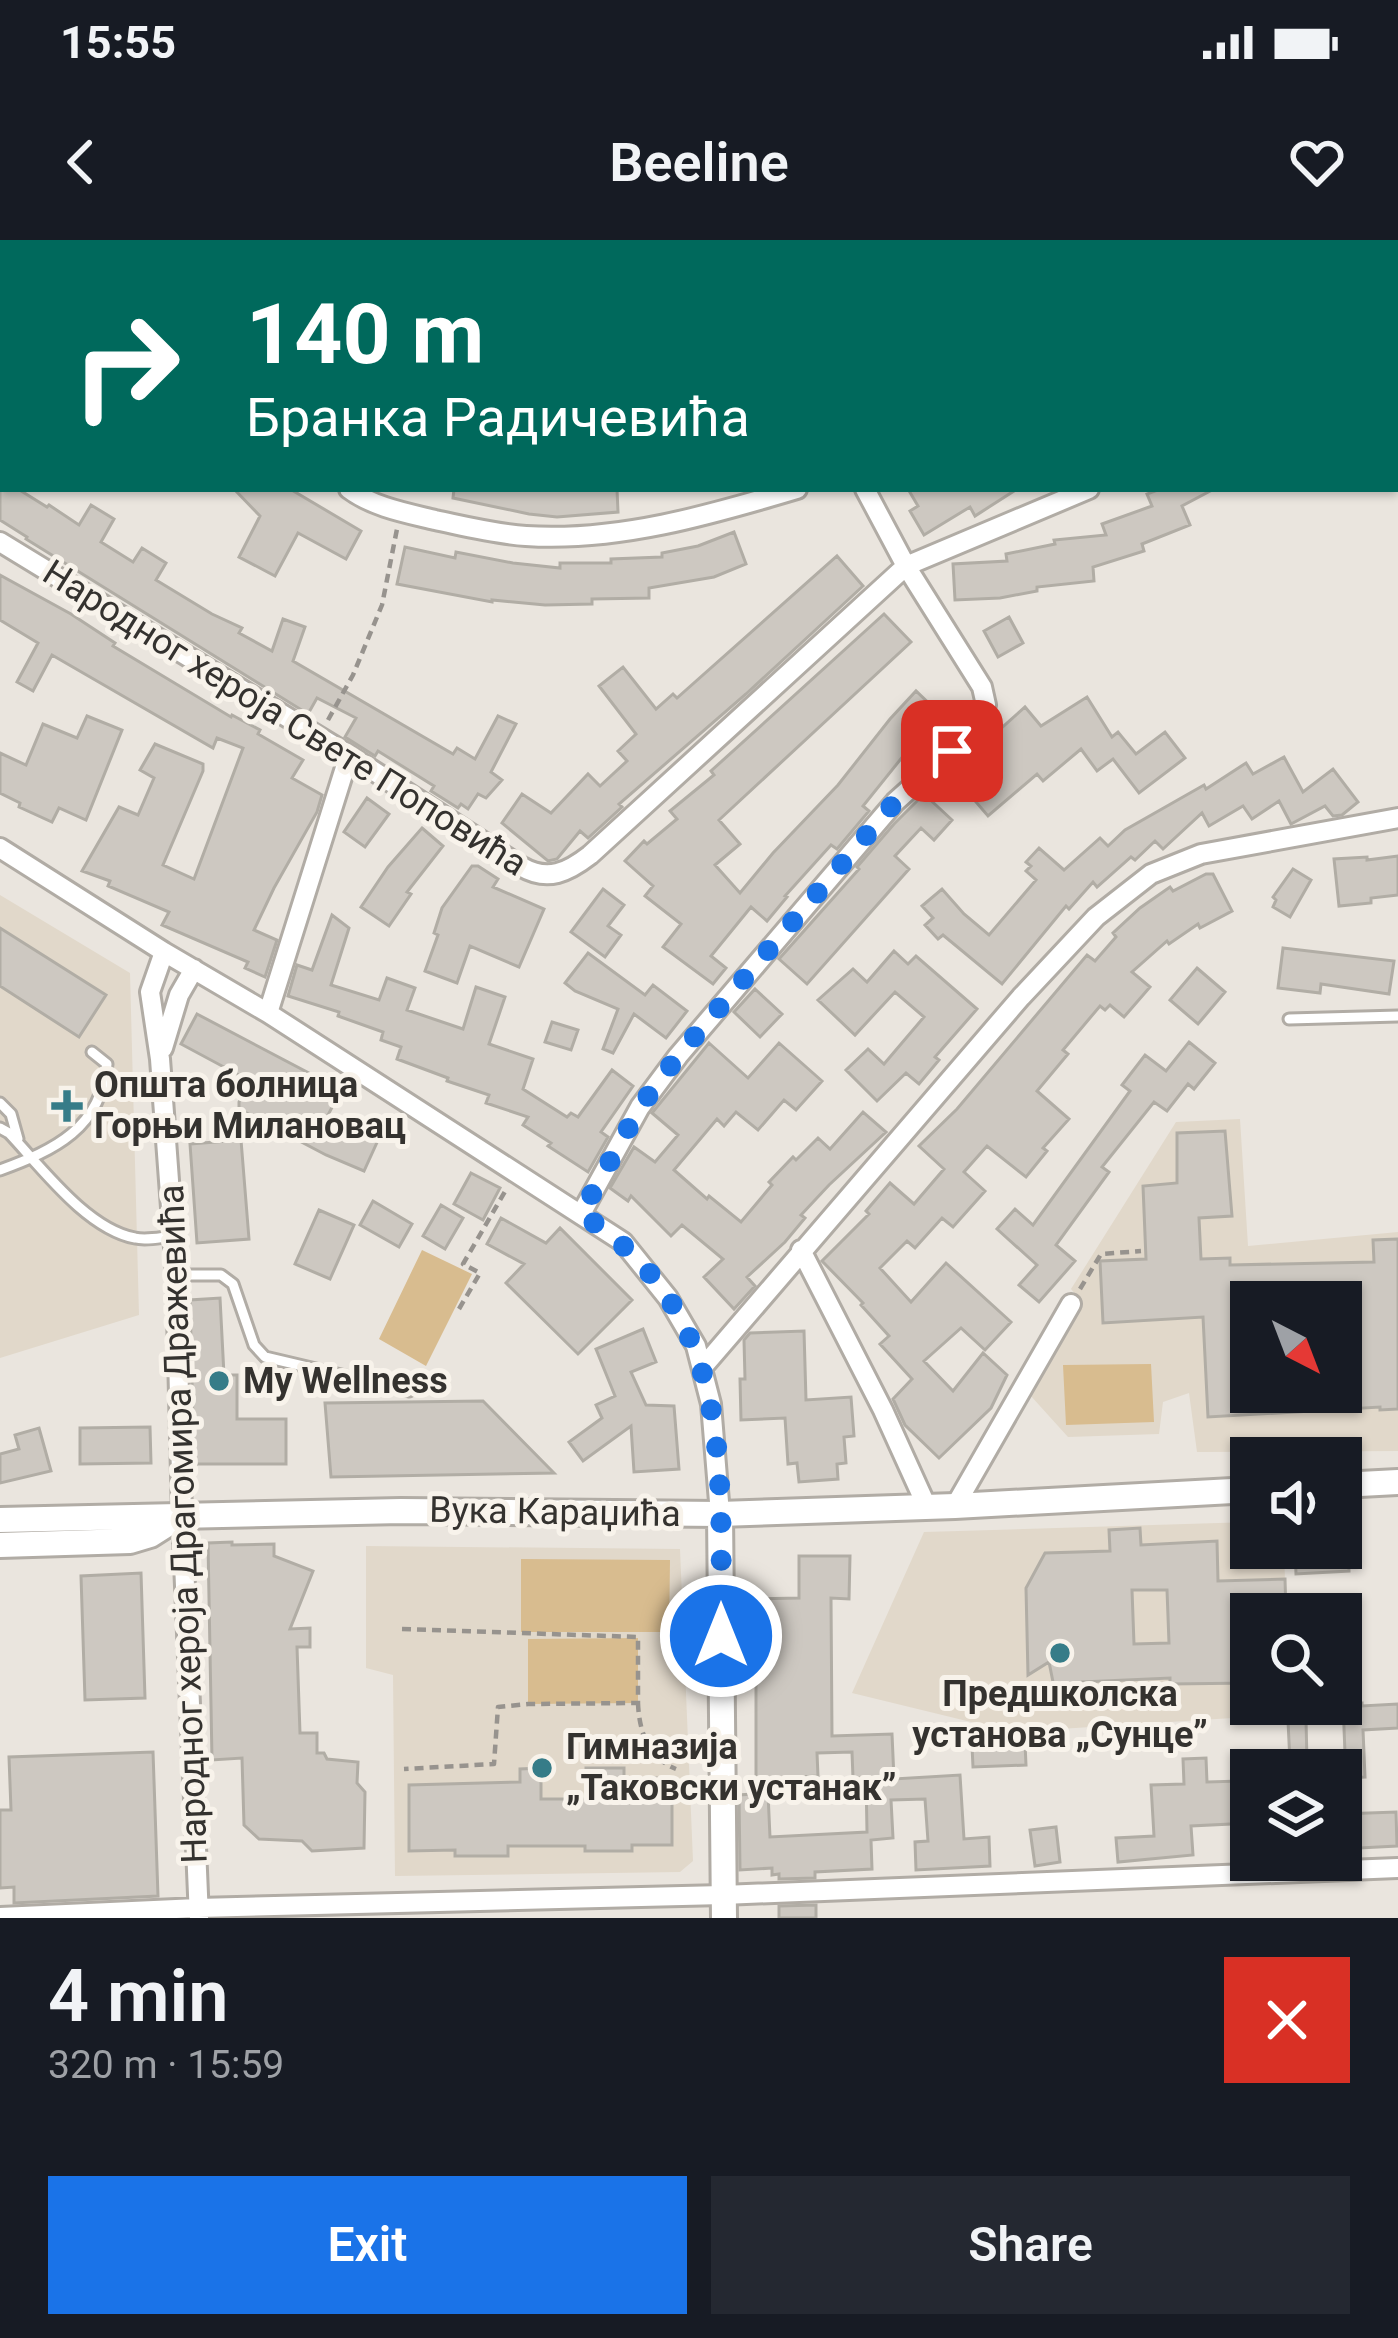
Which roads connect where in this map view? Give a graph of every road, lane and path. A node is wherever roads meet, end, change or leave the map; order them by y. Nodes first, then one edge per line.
1 (353, 492) edge
2 (786, 492) edge
3 (867, 492) edge
4 (1082, 492) edge
5 (400, 512) junction
6 (0, 542) edge
7 (906, 566) junction
8 (318, 738) junction
9 (350, 755) junction
10 (1398, 818) edge
11 (0, 848) edge
12 (164, 952) junction
13 (194, 969) junction
14 (268, 1012) junction
15 (1398, 1016) edge
16 (1288, 1019) dead end
17 (92, 1052) dead end
18 (160, 1059) junction
19 (0, 1103) edge
20 (0, 1129) edge
21 (20, 1145) junction
22 (32, 1158) junction
23 (0, 1169) edge
24 (516, 1173) junction
25 (581, 1214) junction
26 (173, 1236) junction
27 (801, 1250) junction
28 (1141, 1251) dead end
29 (176, 1274) junction
30 (1071, 1304) joint
31 (459, 1310) dead end
32 (702, 1368) junction
33 (409, 1391) dead end
34 (1398, 1482) edge
35 (1362, 1484) edge
36 (1230, 1491) edge
37 (956, 1506) junction
38 (927, 1507) junction
39 (720, 1514) junction
40 (182, 1515) junction
41 (0, 1520) edge
42 (0, 1545) edge
43 (402, 1629) dead end
44 (638, 1703) junction
45 (404, 1769) dead end
46 (676, 1769) dead end
47 (1398, 1868) edge
48 (723, 1906) edge
49 (199, 1913) edge
50 (0, 1917) edge

1 - 5 street
2 - 5 street
3 - 7 street
4 - 7 street, Народног хероја Свете Поповића
5 - 8 path
6 - 8 street, Народног хероја Свете Поповића
7 - 9 street, Народног хероја Свете Поповића
7 - 25 street
8 - 9 street, Народног хероја Свете Поповића
9 - 14 street
10 - 27 street
11 - 12 street
12 - 13 street
12 - 18 street, Народног хероја Драгомира Дражевића
13 - 14 street
13 - 18 street, Народног хероја Драгомира Дражевића
14 - 24 street
15 - 16 lane
17 - 22 lane
18 - 26 street, Народног хероја Драгомира Дражевића
19 - 21 lane
20 - 21 lane
21 - 22 lane
22 - 23 lane
22 - 26 lane
24 - 25 street
24 - 31 path
25 - 32 street
26 - 29 street, Народног хероја Драгомира Дражевића
27 - 32 street
27 - 38 street
28 - 30 path
29 - 33 lane
29 - 40 street, Народног хероја Драгомира Дражевића
30 - 37 street
32 - 39 street
34 - 35 street
36 - 37 street, Вука Караџића
37 - 38 street, Вука Караџића
38 - 39 street, Вука Караџића
39 - 40 street, Вука Караџића
39 - 48 street
40 - 41 street, Вука Караџића
40 - 42 street
40 - 49 street, Народног хероја Драгомира Дражевића
43 - 44 path
44 - 45 path
44 - 46 path
47 - 48 street
48 - 49 street
49 - 50 street

